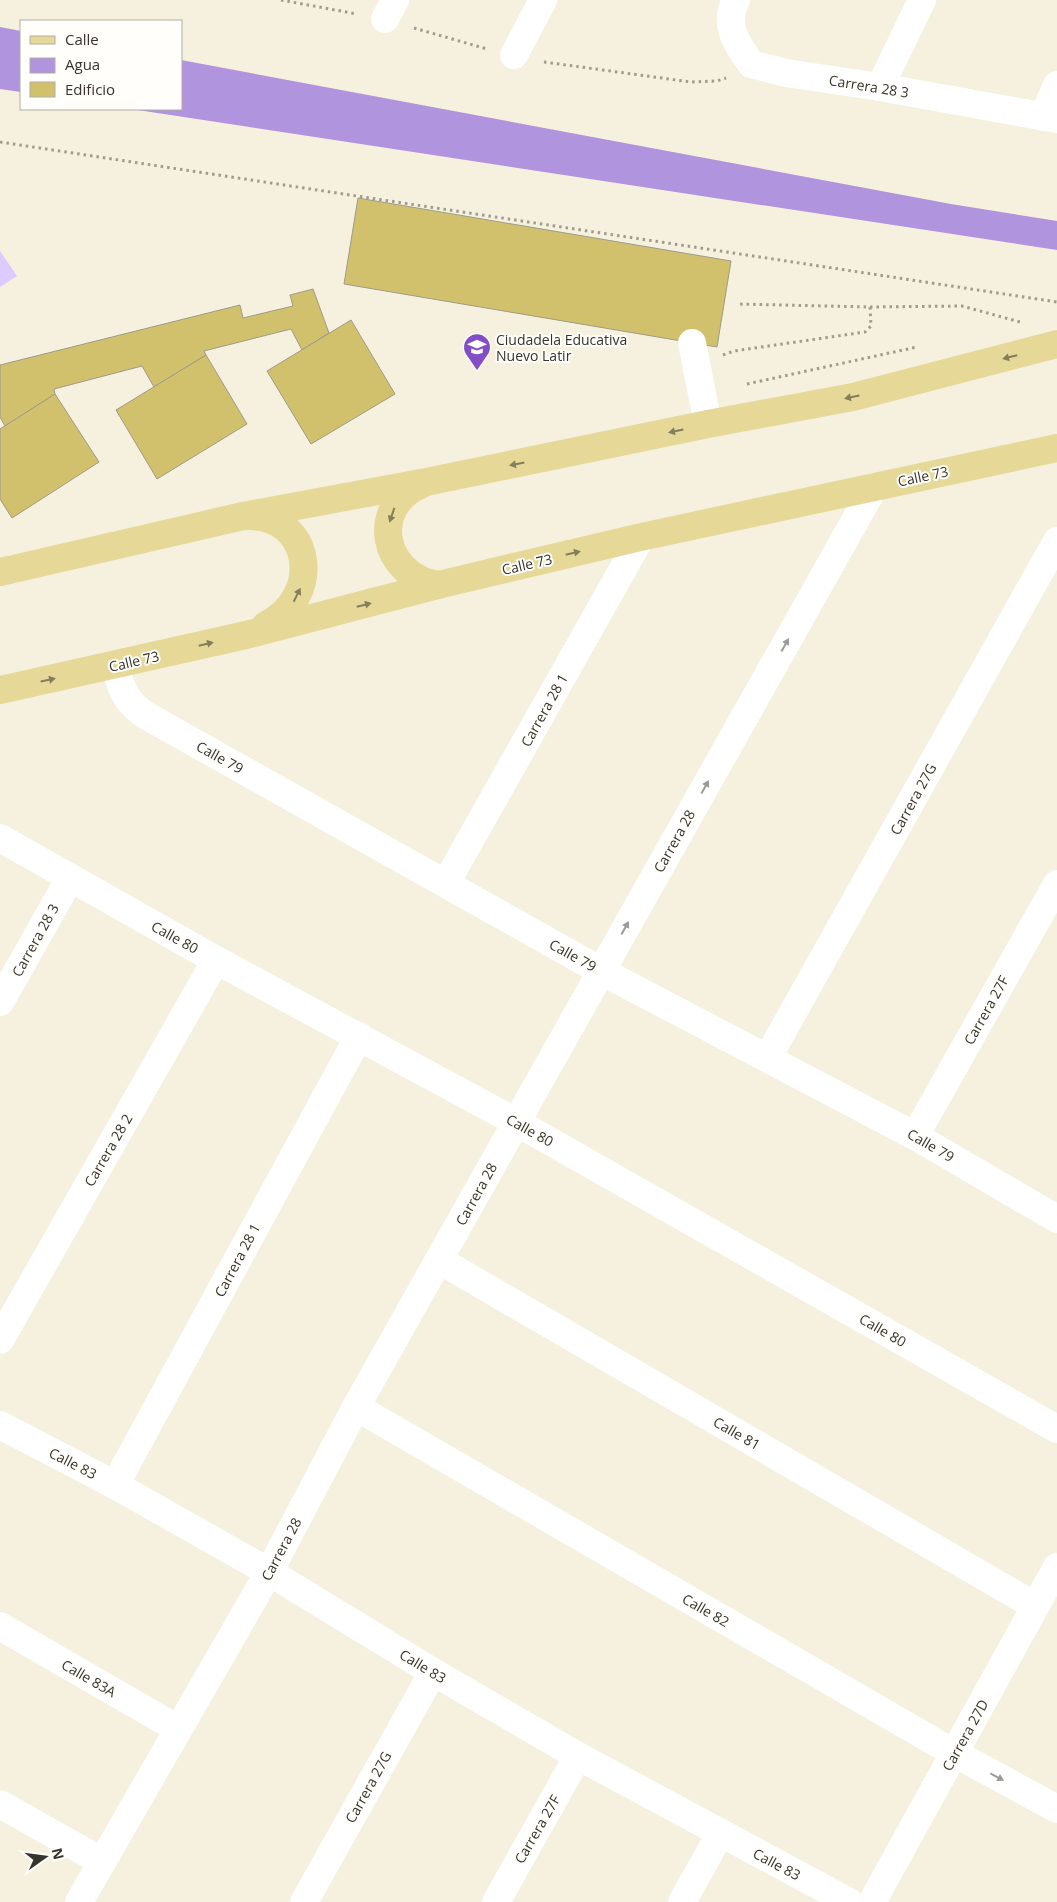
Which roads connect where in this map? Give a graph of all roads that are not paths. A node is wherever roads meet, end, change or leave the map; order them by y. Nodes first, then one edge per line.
1 (543, 0) edge
2 (736, 0) edge
3 (922, 0) edge
4 (514, 55) dead end
5 (1057, 85) edge
6 (880, 87) junction
7 (1050, 118) edge
8 (692, 343) dead end
9 (1057, 344) edge
10 (708, 424) junction
11 (1057, 448) edge
12 (426, 482) junction
13 (874, 487) junction
14 (243, 516) junction
15 (641, 537) junction
16 (1057, 541) edge
17 (0, 572) edge
18 (438, 585) junction
19 (246, 635) junction
20 (115, 666) junction
21 (0, 690) edge
22 (0, 838) edge
23 (70, 878) junction
24 (446, 884) junction
25 (1057, 884) edge
26 (216, 960) junction
27 (601, 971) junction
28 (0, 1002) edge
29 (359, 1036) junction
30 (768, 1057) junction
31 (516, 1122) junction
32 (915, 1136) junction
33 (1055, 1212) edge
34 (439, 1260) junction
35 (0, 1340) edge
36 (356, 1407) junction
37 (0, 1425) edge
38 (1057, 1429) edge
39 (115, 1485) junction
40 (1057, 1567) edge
41 (269, 1572) junction
42 (1035, 1606) junction
43 (0, 1626) edge
44 (433, 1672) junction
45 (178, 1729) junction
46 (954, 1753) junction
47 (578, 1756) junction
48 (0, 1804) edge
49 (1057, 1809) edge
50 (720, 1834) junction
51 (101, 1861) junction
52 (79, 1902) edge
53 (304, 1902) edge
54 (496, 1902) edge
55 (682, 1902) edge
56 (849, 1902) edge
57 (872, 1902) edge

1 - 4 street
2 - 6 street, Carrera 28 3
3 - 6 street
5 - 7 street
6 - 7 street, Carrera 28 3
8 - 10 street
9 -> 10 main road
10 -> 12 main road
11 - 13 main road, Calle 73
12 - 14 main road
12 -> 18 main road
13 - 15 main road, Calle 73
27 -> 13 street, Carrera 28
14 - 17 main road
19 -> 14 main road
18 -> 15 main road, Calle 73
15 - 24 street, Carrera 28 1
16 - 30 street, Carrera 27G
19 -> 18 main road, Calle 73
20 -> 19 main road, Calle 73
21 -> 20 main road, Calle 73
20 - 24 street, Calle 79
22 - 23 street, Calle 80
23 - 26 street, Calle 80
23 - 28 street, Carrera 28 3
24 - 27 street, Calle 79
25 - 32 street, Carrera 27F
26 - 29 street, Calle 80
26 - 35 street, Carrera 28 2
27 - 30 street, Calle 79
27 - 31 street, Carrera 28
29 - 31 street, Calle 80
29 - 39 street, Carrera 28 1
30 - 32 street, Calle 79
31 - 34 street, Carrera 28
31 - 38 street, Calle 80
32 - 33 street, Calle 79
34 - 36 street, Carrera 28
34 - 42 street, Calle 81
36 - 41 street, Carrera 28
36 - 46 street, Calle 82
37 - 39 street, Calle 83
39 - 41 street, Calle 83
40 - 42 street, Carrera 27D
41 - 44 street, Calle 83
41 - 45 street, Carrera 28
42 - 46 street, Carrera 27D
43 - 45 street, Calle 83A
44 - 47 street, Calle 83
44 - 53 street, Carrera 27G
45 - 51 street, Carrera 28
46 -> 49 street, Calle 82
46 - 57 street, Carrera 27D
47 - 50 street, Calle 83
47 - 54 street, Carrera 27F
48 - 51 street
50 - 55 street
50 - 56 street, Calle 83
51 - 52 street, Carrera 28

